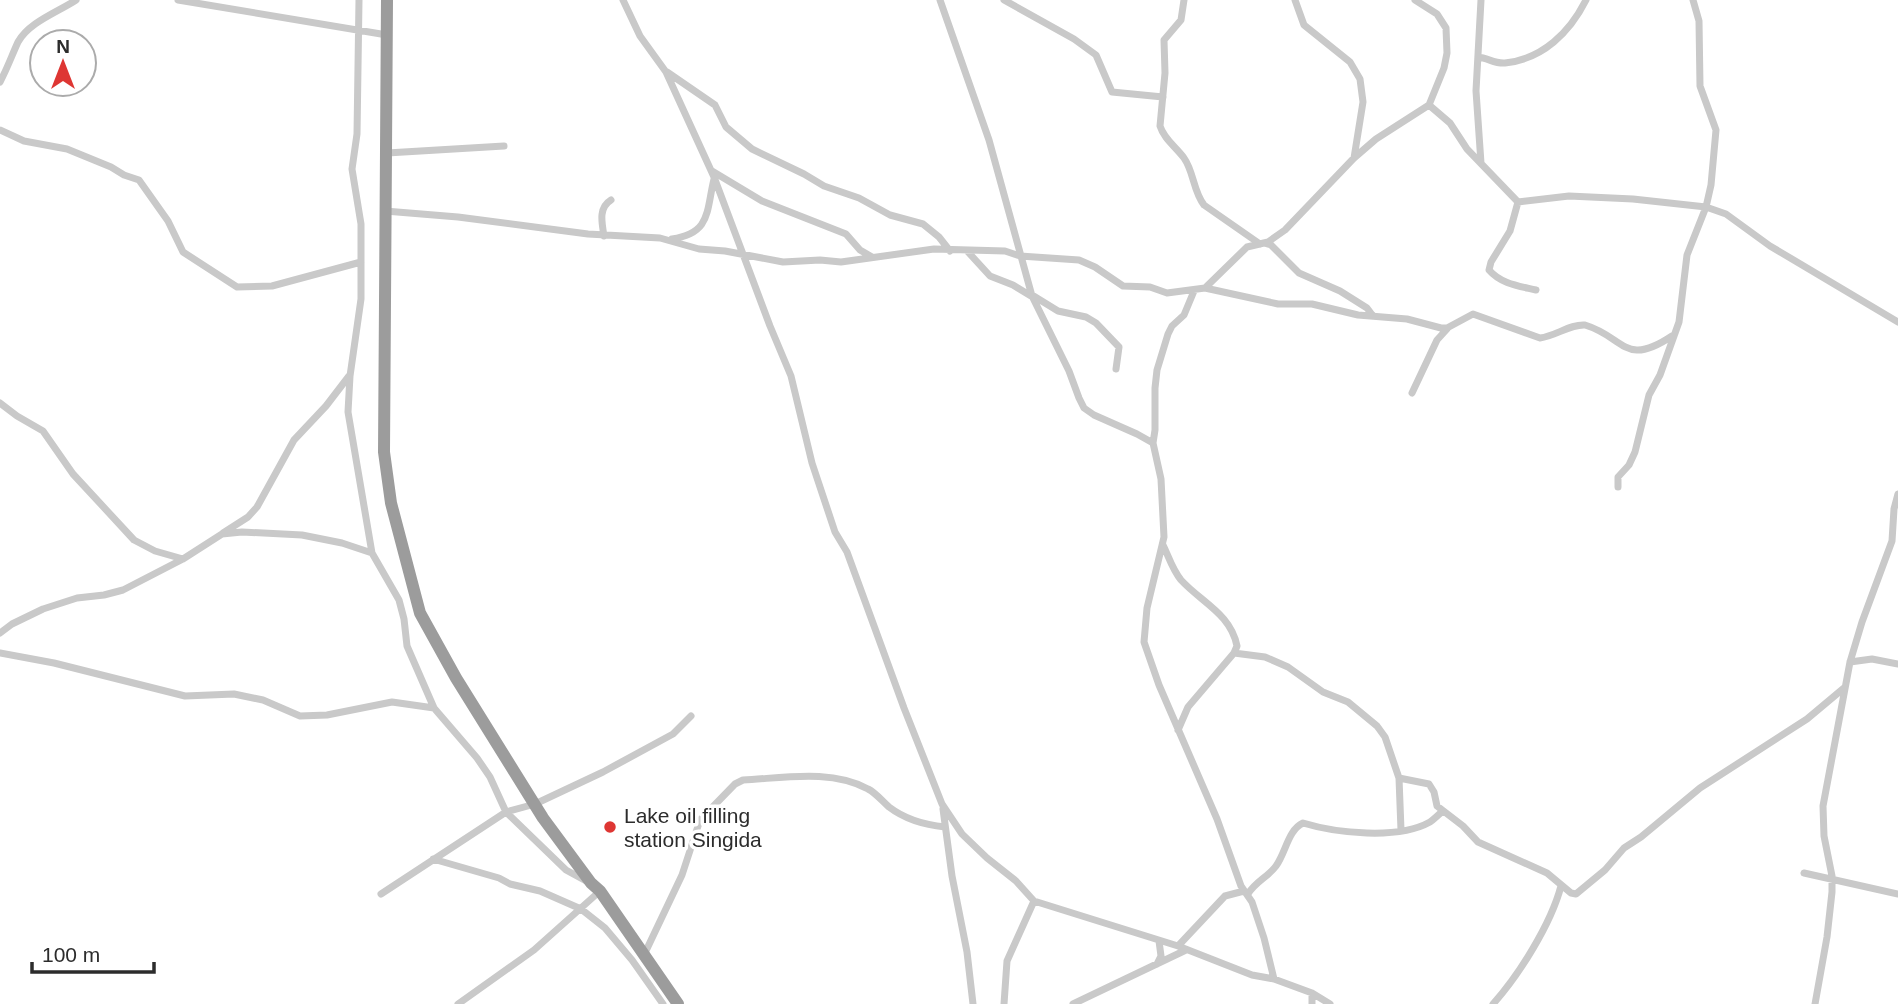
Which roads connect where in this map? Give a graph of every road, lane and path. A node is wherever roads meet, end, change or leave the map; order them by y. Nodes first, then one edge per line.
1 (76, 0) edge
2 (178, 0) edge
3 (359, 0) edge
4 (387, 0) edge
5 (623, 0) edge
6 (940, 0) edge
7 (1004, 0) edge
8 (1184, 0) edge
9 (1295, 0) edge
10 (1415, 0) edge
11 (1481, 0) edge
12 (1586, 0) edge
13 (1693, 0) edge
14 (358, 31) junction
15 (388, 35) junction
16 (1478, 57) junction
17 (666, 72) junction
18 (0, 82) edge
19 (1163, 97) junction
20 (1429, 105) junction
21 (0, 130) edge
22 (504, 146) dead end
23 (387, 153) junction
24 (1354, 158) junction
25 (1481, 163) junction
26 (713, 174) junction
27 (611, 200) dead end
28 (1518, 202) junction
29 (1706, 207) junction
30 (384, 211) junction
31 (604, 236) junction
32 (1015, 236) junction
33 (667, 239) junction
34 (1262, 243) junction
35 (950, 251) junction
36 (967, 251) junction
37 (998, 251) junction
38 (742, 253) junction
39 (1020, 256) junction
40 (872, 257) junction
41 (361, 262) junction
42 (1205, 288) junction
43 (1536, 290) dead end
44 (1194, 291) junction
45 (1032, 295) junction
46 (1373, 316) junction
47 (1898, 323) edge
48 (1447, 328) junction
49 (1672, 336) junction
50 (1116, 369) dead end
51 (350, 376) junction
52 (1412, 393) dead end
53 (0, 402) edge
54 (1153, 443) junction
55 (1618, 487) dead end
56 (1898, 494) edge
57 (222, 534) junction
58 (1163, 544) junction
59 (372, 553) junction
60 (183, 559) junction
61 (0, 633) edge
62 (0, 653) edge
63 (1234, 653) junction
64 (1850, 662) junction
65 (1898, 664) edge
66 (1844, 688) junction
67 (434, 708) junction
68 (691, 716) dead end
69 (1178, 730) junction
70 (1399, 778) junction
71 (534, 804) junction
72 (942, 804) junction
73 (1443, 811) junction
74 (506, 812) junction
75 (945, 827) junction
76 (1401, 830) junction
77 (433, 859) junction
78 (1804, 873) dead end
79 (1832, 879) junction
80 (1561, 886) junction
81 (595, 887) junction
82 (1246, 892) junction
83 (381, 894) dead end
84 (1898, 894) edge
85 (1034, 901) junction
86 (581, 909) junction
87 (1158, 942) junction
88 (1182, 948) junction
89 (644, 955) junction
90 (1156, 965) junction
91 (1274, 979) junction
92 (1312, 993) junction
93 (458, 1004) edge
94 (663, 1004) edge
95 (678, 1004) edge
96 (973, 1004) edge
97 (1004, 1004) edge
98 (1073, 1004) edge
99 (1312, 1004) edge
100 (1330, 1004) edge
101 (1493, 1004) edge
102 (1815, 1004) edge

1 - 18 street
2 - 14 street
3 - 14 street
4 - 15 highway
5 - 17 street
6 - 32 street
7 - 19 street
8 - 19 street
9 - 24 street
10 - 20 street
11 - 16 street
12 - 16 street
13 - 29 street
14 - 15 street
14 - 41 street
15 - 23 highway
16 - 25 street
17 - 26 street
17 - 35 street
19 - 34 street
20 - 24 street
20 - 25 street
21 - 41 street
22 - 23 street
23 - 30 highway
24 - 34 street
25 - 28 street
26 - 33 street
26 - 38 street
26 - 40 street
27 - 31 street
28 - 29 street
28 - 43 street
29 - 47 street
29 - 49 street
30 - 31 street
30 - 71 highway
31 - 33 street
32 - 37 street
32 - 39 street
33 - 38 street
34 - 42 street
34 - 46 street
35 - 36 street
35 - 40 street
36 - 37 street
36 - 45 street
37 - 39 street
38 - 40 street
38 - 72 street
39 - 44 street
39 - 45 street
41 - 51 street
42 - 44 street
42 - 46 street
44 - 54 street
45 - 50 street
45 - 54 street
46 - 48 street
48 - 49 street
48 - 52 street
49 - 55 street
51 - 57 street
51 - 59 street
53 - 60 street
54 - 58 street
56 - 64 street
57 - 59 street
57 - 60 street
58 - 63 street
58 - 69 street
59 - 67 street
60 - 61 street
62 - 67 street
63 - 69 street
63 - 70 street
64 - 65 street
64 - 66 street
66 - 79 street
66 - 80 street
67 - 74 street
68 - 71 street
69 - 82 street
70 - 73 street
70 - 76 street
71 - 74 street
71 - 81 highway
72 - 75 street
72 - 85 street
73 - 76 street
73 - 80 street
74 - 77 street
74 - 81 street
75 - 89 street
75 - 96 street
76 - 82 street
77 - 83 street
77 - 86 street
78 - 79 street
79 - 84 street
79 - 102 street
80 - 101 street
81 - 86 street
81 - 89 highway
82 - 88 street
82 - 91 street
85 - 87 street
85 - 97 street
86 - 93 street
86 - 94 street
87 - 88 street
87 - 90 street
88 - 90 street
88 - 91 street
89 - 95 highway
90 - 98 street
91 - 92 street
92 - 99 street
92 - 100 street

